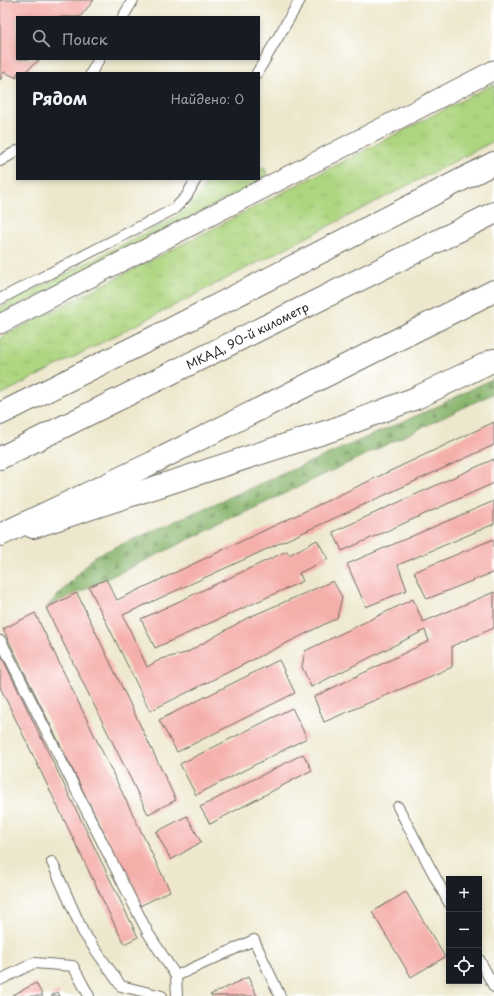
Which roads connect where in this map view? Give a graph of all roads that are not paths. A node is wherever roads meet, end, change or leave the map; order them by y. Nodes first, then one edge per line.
1 (133, 0) edge
2 (300, 0) edge
3 (124, 16) edge
4 (98, 60) edge
5 (494, 70) edge
6 (92, 72) edge
7 (258, 72) edge
8 (16, 152) edge
9 (0, 161) edge
10 (494, 163) edge
11 (195, 180) edge
12 (494, 213) edge
13 (494, 292) edge
14 (0, 299) edge
15 (494, 303) edge
16 (0, 324) edge
17 (381, 348) junction
18 (494, 360) edge
19 (0, 414) edge
20 (0, 458) edge
21 (0, 537) edge
22 (1, 641) edge
23 (398, 807) dead end
24 (52, 862) dead end
25 (446, 897) edge
26 (482, 965) edge
27 (176, 976) junction
28 (0, 980) edge
29 (494, 987) edge
30 (90, 996) edge
31 (162, 996) edge
32 (176, 996) edge
33 (280, 996) edge

1 - 3 lane
2 - 7 lane
4 - 6 lane
5 - 16 street
8 - 9 lane
10 - 19 main road
11 - 14 lane
12 - 20 main road, МКАД, 90-й километр
13 - 17 main road
15 - 17 main road
17 - 21 main road
18 - 21 main road
22 - 27 lane
23 - 25 lane
24 - 31 lane
26 - 29 lane
27 - 32 lane
27 - 33 lane
28 - 30 lane

